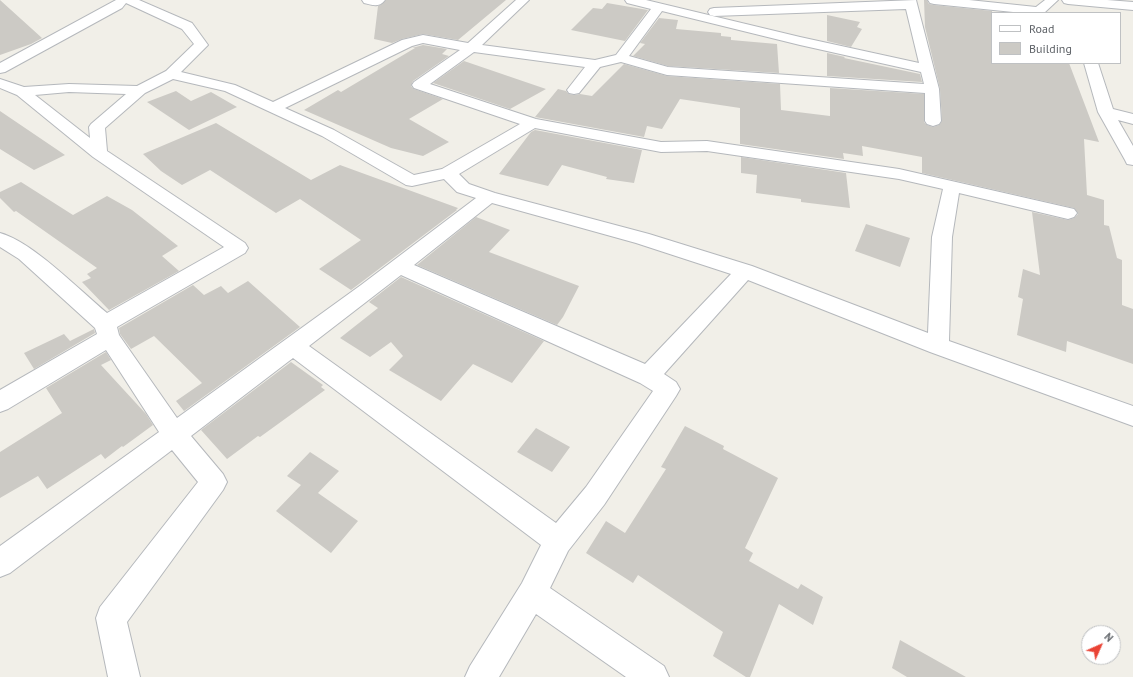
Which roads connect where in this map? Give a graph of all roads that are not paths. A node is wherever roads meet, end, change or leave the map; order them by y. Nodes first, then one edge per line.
1 (122, 0) edge
2 (129, 0) edge
3 (368, 0) edge
4 (379, 0) edge
5 (523, 0) edge
6 (631, 0) edge
7 (934, 0) edge
8 (911, 2) edge
9 (1058, 2) edge
10 (1133, 6) edge
11 (659, 7) junction
12 (687, 12) junction
13 (471, 48) junction
14 (621, 58) junction
15 (595, 64) junction
16 (1091, 64) edge
17 (0, 69) edge
18 (928, 69) junction
19 (171, 74) junction
20 (0, 83) edge
21 (932, 89) junction
22 (140, 90) junction
23 (574, 90) dead end
24 (22, 92) junction
25 (273, 108) junction
26 (1106, 112) junction
27 (1133, 119) edge
28 (933, 121) dead end
29 (533, 123) junction
30 (99, 153) junction
31 (1133, 160) edge
32 (448, 173) junction
33 (952, 186) junction
34 (489, 197) junction
35 (1068, 213) dead end
36 (0, 239) edge
37 (400, 267) junction
38 (744, 271) junction
39 (107, 331) junction
40 (938, 346) junction
41 (294, 347) junction
42 (648, 376) junction
43 (0, 402) edge
44 (1133, 416) edge
45 (174, 434) junction
46 (558, 542) junction
47 (0, 564) edge
48 (532, 593) junction
49 (124, 677) edge
50 (481, 677) edge
51 (653, 677) edge

1 - 17 street
2 - 19 street
3 - 4 street
5 - 13 street
6 - 11 street
7 - 9 street
8 - 12 street
8 - 18 street
9 - 10 street
11 - 12 street
11 - 14 street
12 - 18 street
13 - 15 street
13 - 25 street
13 - 29 street
14 - 15 street
14 - 21 street
15 - 23 street
16 - 26 street
18 - 21 street
19 - 22 street
19 - 25 street
20 - 24 street
21 - 28 street
22 - 24 street
22 - 30 street
24 - 30 street
25 - 32 street
26 - 27 street
26 - 31 street
29 - 32 street
29 - 33 street
30 - 39 street
32 - 34 street
33 - 35 street
33 - 40 street
34 - 37 street
34 - 38 street
36 - 39 street
37 - 41 street
37 - 42 street
38 - 40 street
38 - 42 street
39 - 43 street
39 - 45 street
40 - 44 street
41 - 45 street
41 - 46 street
42 - 46 street
45 - 47 street
45 - 49 street
46 - 48 street
48 - 50 street
48 - 51 street

